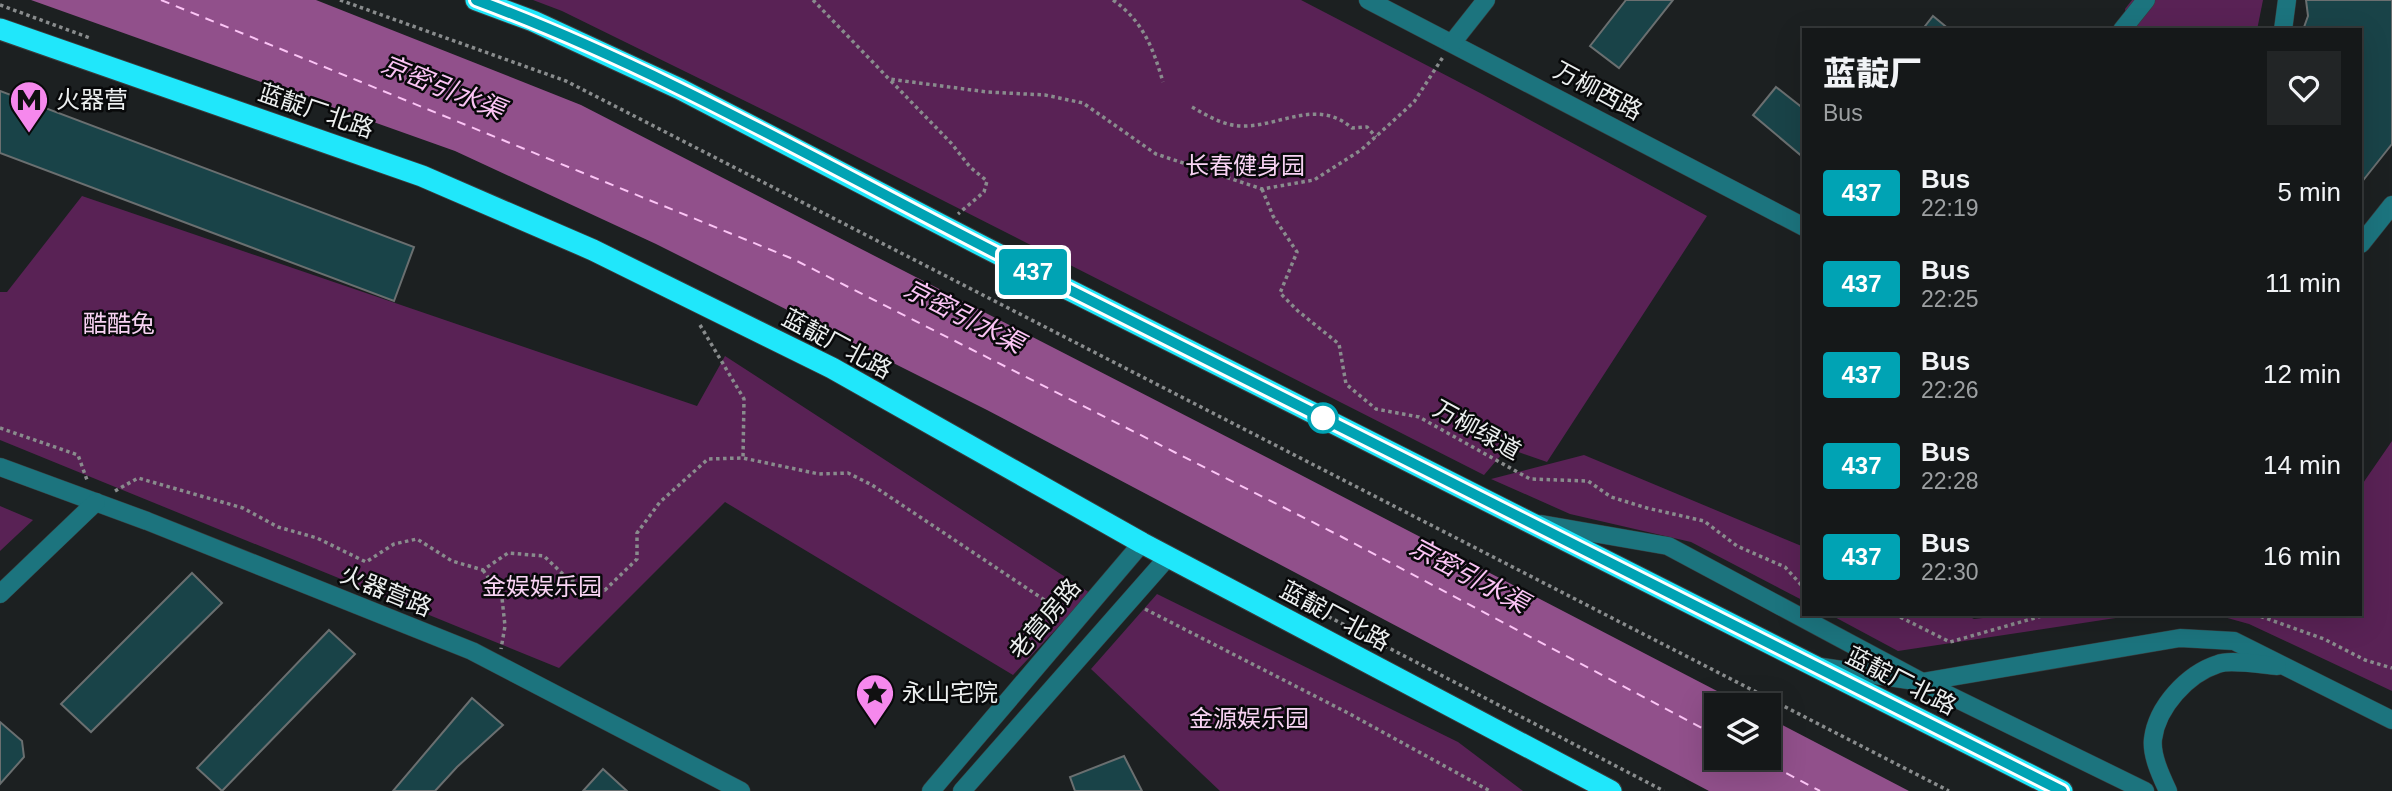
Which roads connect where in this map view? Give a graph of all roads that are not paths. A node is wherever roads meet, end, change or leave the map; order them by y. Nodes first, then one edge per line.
1 (477, 0) edge
2 (1368, 0) edge
3 (1486, 0) edge
4 (2146, 0) edge
5 (2287, 0) edge
6 (2124, 28) edge
7 (2283, 28) edge
8 (0, 29) edge
9 (1452, 43) junction
10 (2392, 205) edge
11 (1802, 226) edge
12 (2362, 243) edge
13 (0, 467) edge
14 (96, 502) junction
15 (1527, 521) junction
16 (1142, 543) junction
17 (1168, 557) junction
18 (0, 594) edge
19 (1812, 665) junction
20 (2288, 666) junction
21 (1922, 682) junction
22 (2392, 720) edge
23 (741, 791) edge
24 (931, 791) edge
25 (962, 791) edge
26 (1611, 791) edge
27 (2062, 791) edge
28 (2145, 791) edge
29 (2168, 791) edge

1 - 15 highway, 蓝靛厂北路
2 - 9 street, 万柳西路
3 - 9 street
4 - 6 street
5 - 7 street
8 - 16 highway, 蓝靛厂北路
9 - 11 street, 万柳西路
10 - 12 street
13 - 14 street, 火器营路
14 - 18 street
14 - 23 street, 火器营路
15 - 19 highway, 蓝靛厂北路
15 - 21 street
16 - 17 highway, 蓝靛厂北路
16 - 24 street, 老营房路
17 - 25 street, 老营房路
17 - 26 highway, 蓝靛厂北路
19 - 21 street
19 - 27 highway, 蓝靛厂北路
20 - 21 street
20 - 22 street
20 - 29 street
21 - 28 street

